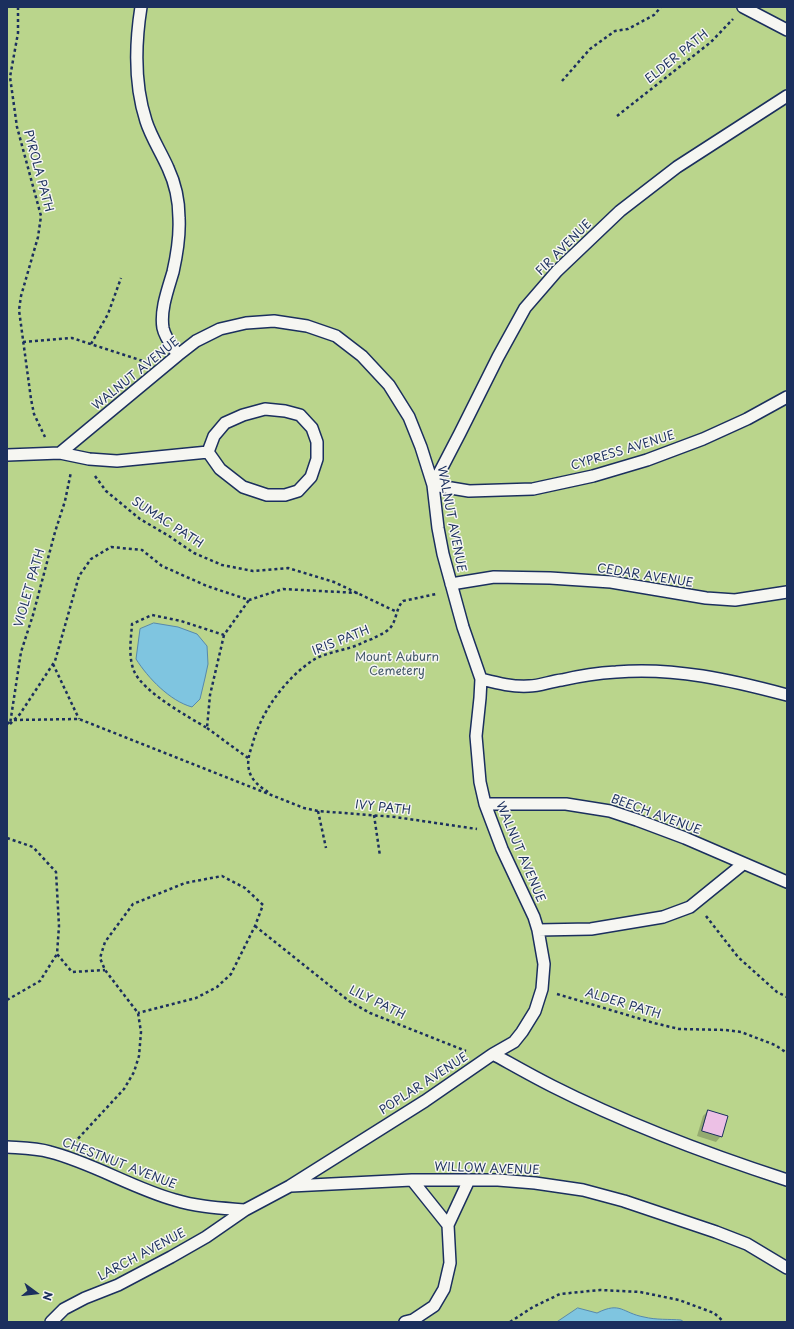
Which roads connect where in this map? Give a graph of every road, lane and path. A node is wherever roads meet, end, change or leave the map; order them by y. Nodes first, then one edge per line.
1 (18, 7) edge
2 (141, 7) edge
3 (661, 7) edge
4 (743, 7) edge
5 (786, 32) edge
6 (562, 80) dead end
7 (787, 96) edge
8 (617, 116) dead end
9 (121, 278) dead end
10 (23, 342) junction
11 (91, 344) junction
12 (178, 354) junction
13 (162, 368) junction
14 (787, 398) edge
15 (208, 452) junction
16 (56, 454) junction
17 (7, 456) edge
18 (78, 457) junction
19 (433, 485) junction
20 (452, 588) junction
21 (787, 592) edge
22 (358, 593) junction
23 (248, 600) junction
24 (397, 612) junction
25 (224, 635) junction
26 (53, 664) junction
27 (481, 679) junction
28 (787, 695) edge
29 (79, 719) junction
30 (14, 720) junction
31 (8, 723) edge
32 (207, 728) junction
33 (248, 758) junction
34 (272, 795) junction
35 (485, 804) junction
36 (318, 811) junction
37 (374, 815) junction
38 (495, 831) junction
39 (7, 838) edge
40 (326, 848) dead end
41 (380, 856) dead end
42 (743, 864) junction
43 (787, 882) edge
44 (696, 902) junction
45 (255, 926) junction
46 (538, 930) junction
47 (57, 954) junction
48 (106, 970) junction
49 (542, 989) junction
50 (787, 997) edge
51 (7, 1000) edge
52 (138, 1013) junction
53 (787, 1053) edge
54 (489, 1057) junction
55 (7, 1147) edge
56 (62, 1156) junction
57 (412, 1180) junction
58 (469, 1180) junction
59 (787, 1180) edge
60 (290, 1186) junction
61 (245, 1210) junction
62 (448, 1226) junction
63 (787, 1268) edge
64 (52, 1322) edge
65 (405, 1322) edge
66 (510, 1322) edge
67 (724, 1322) edge

1 - 10 path, PYROLA PATH
2 - 12 lane
3 - 6 path
4 - 5 lane
4 - 8 path, ELDER PATH
7 - 19 lane, FIR AVENUE
9 - 11 path
10 - 11 path
10 - 16 path, PYROLA PATH
11 - 13 path
12 - 13 lane, WALNUT AVENUE
12 - 19 lane, WALNUT AVENUE
13 - 16 lane, WALNUT AVENUE
14 - 19 lane, CYPRESS AVENUE
15 - 15 lane
15 - 18 lane
16 - 17 lane
16 - 18 lane
18 - 22 path, SUMAC PATH
18 - 31 path, VIOLET PATH
19 - 20 lane, WALNUT AVENUE
20 - 21 lane, CEDAR AVENUE
20 - 24 path
20 - 27 lane, WALNUT AVENUE
22 - 23 path
22 - 24 path, SUMAC PATH
23 - 25 path
23 - 26 path
24 - 33 path, IRIS PATH
25 - 32 path
25 - 32 path
26 - 29 path
26 - 30 path
27 - 28 lane
27 - 35 lane, WALNUT AVENUE
29 - 30 path
29 - 34 path, IVY PATH
30 - 31 path
32 - 33 path
33 - 34 path, IRIS PATH
34 - 36 path, IVY PATH
35 - 38 lane, WALNUT AVENUE
35 - 42 lane, BEECH AVENUE
36 - 37 path, IVY PATH
36 - 40 path
37 - 38 path, IVY PATH
37 - 41 path
38 - 46 lane, WALNUT AVENUE
39 - 47 path
42 - 43 lane, BEECH AVENUE
42 - 44 lane
44 - 46 lane
44 - 50 path
45 - 48 path
45 - 52 path
45 - 54 path, LILY PATH
46 - 49 lane, POPLAR AVENUE
47 - 48 path
47 - 51 path
48 - 52 path
49 - 53 path, ALDER PATH
49 - 54 lane, POPLAR AVENUE
52 - 56 path
54 - 59 lane
54 - 60 lane, POPLAR AVENUE
55 - 56 lane, CHESTNUT AVENUE
56 - 61 lane, CHESTNUT AVENUE
57 - 58 lane, WILLOW AVENUE
57 - 60 lane, WILLOW AVENUE
57 - 62 lane
58 - 62 lane
58 - 63 lane, WILLOW AVENUE
60 - 61 lane, POPLAR AVENUE
61 - 64 lane, LARCH AVENUE
62 - 65 lane
66 - 67 path

